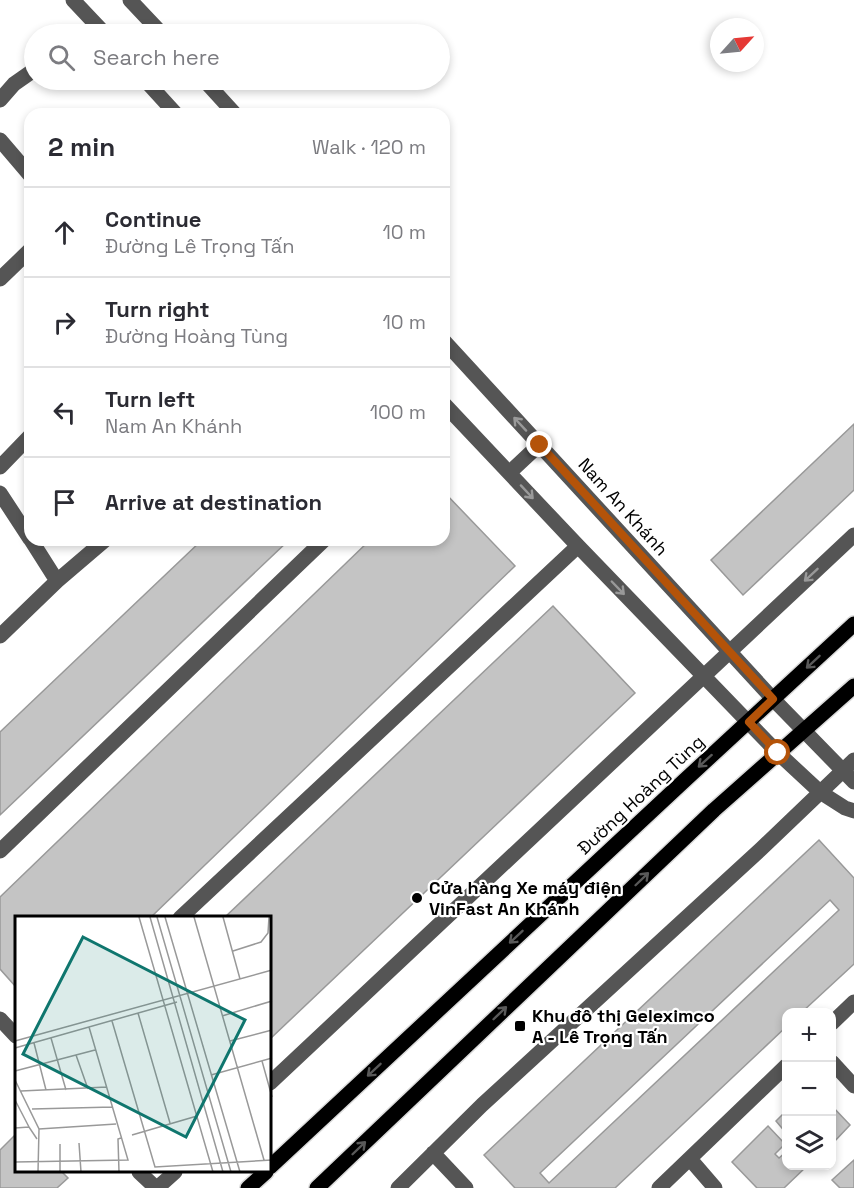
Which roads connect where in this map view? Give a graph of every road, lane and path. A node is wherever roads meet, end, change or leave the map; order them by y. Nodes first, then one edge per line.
1 (73, 0) edge
2 (130, 0) edge
3 (93, 24) edge
4 (153, 24) edge
5 (24, 77) edge
6 (154, 90) edge
7 (213, 90) edge
8 (0, 100) edge
9 (171, 108) edge
10 (230, 108) edge
11 (0, 140) edge
12 (24, 168) edge
13 (24, 256) edge
14 (0, 279) edge
15 (450, 348) edge
16 (450, 421) edge
17 (24, 442) edge
18 (540, 445) junction
19 (0, 467) edge
20 (509, 473) junction
21 (0, 493) edge
22 (24, 531) edge
23 (854, 535) edge
24 (34, 546) edge
25 (98, 546) edge
26 (318, 546) edge
27 (578, 546) junction
28 (57, 581) junction
29 (854, 624) edge
30 (0, 636) edge
31 (730, 652) junction
32 (704, 677) junction
33 (854, 686) edge
34 (773, 699) junction
35 (749, 722) junction
36 (803, 731) junction
37 (778, 753) junction
38 (848, 766) edge
39 (854, 782) edge
40 (820, 792) junction
41 (854, 811) edge
42 (0, 851) edge
43 (182, 916) edge
44 (854, 1002) edge
45 (836, 1018) edge
46 (0, 1019) edge
47 (15, 1035) edge
48 (836, 1067) edge
49 (782, 1070) edge
50 (272, 1081) edge
51 (854, 1086) edge
52 (433, 1153) junction
53 (690, 1159) junction
54 (272, 1165) edge
55 (140, 1173) edge
56 (174, 1173) edge
57 (265, 1173) edge
58 (157, 1188) edge
59 (248, 1188) edge
60 (317, 1188) edge
61 (398, 1188) edge
62 (466, 1188) edge
63 (659, 1188) edge
64 (715, 1188) edge

1 - 3 street
2 - 4 street
5 - 8 street
6 - 9 street
7 - 10 street
11 - 12 street
13 - 14 street
18 -> 15 street, Nam An Khánh
16 - 20 street
17 - 19 street
18 - 20 street
18 - 31 street, Nam An Khánh
20 -> 27 street
21 - 22 street
23 -> 31 street
24 - 28 street
25 - 28 street
26 - 42 street
27 -> 32 street
27 - 43 street
28 - 30 street
29 -> 34 main road, Đường Hoàng Tùng
31 - 32 street
31 - 34 street, Nam An Khánh
32 - 35 street
32 - 50 street
33 - 36 main road
34 - 35 main road, Đường Hoàng Tùng
34 - 36 street, Nam An Khánh
35 - 37 street
35 -> 54 main road, Đường Hoàng Tùng
36 - 37 main road
36 - 38 street, Nam An Khánh
37 - 40 street
60 -> 37 main road
38 - 39 street, Nam An Khánh
38 - 40 street
40 - 41 street
40 - 52 street
44 - 45 street
46 - 47 street
48 - 51 street
49 - 53 street
52 - 61 street
52 - 62 street
53 - 63 street
53 - 64 street
55 - 58 street
56 - 58 street
57 - 59 main road

